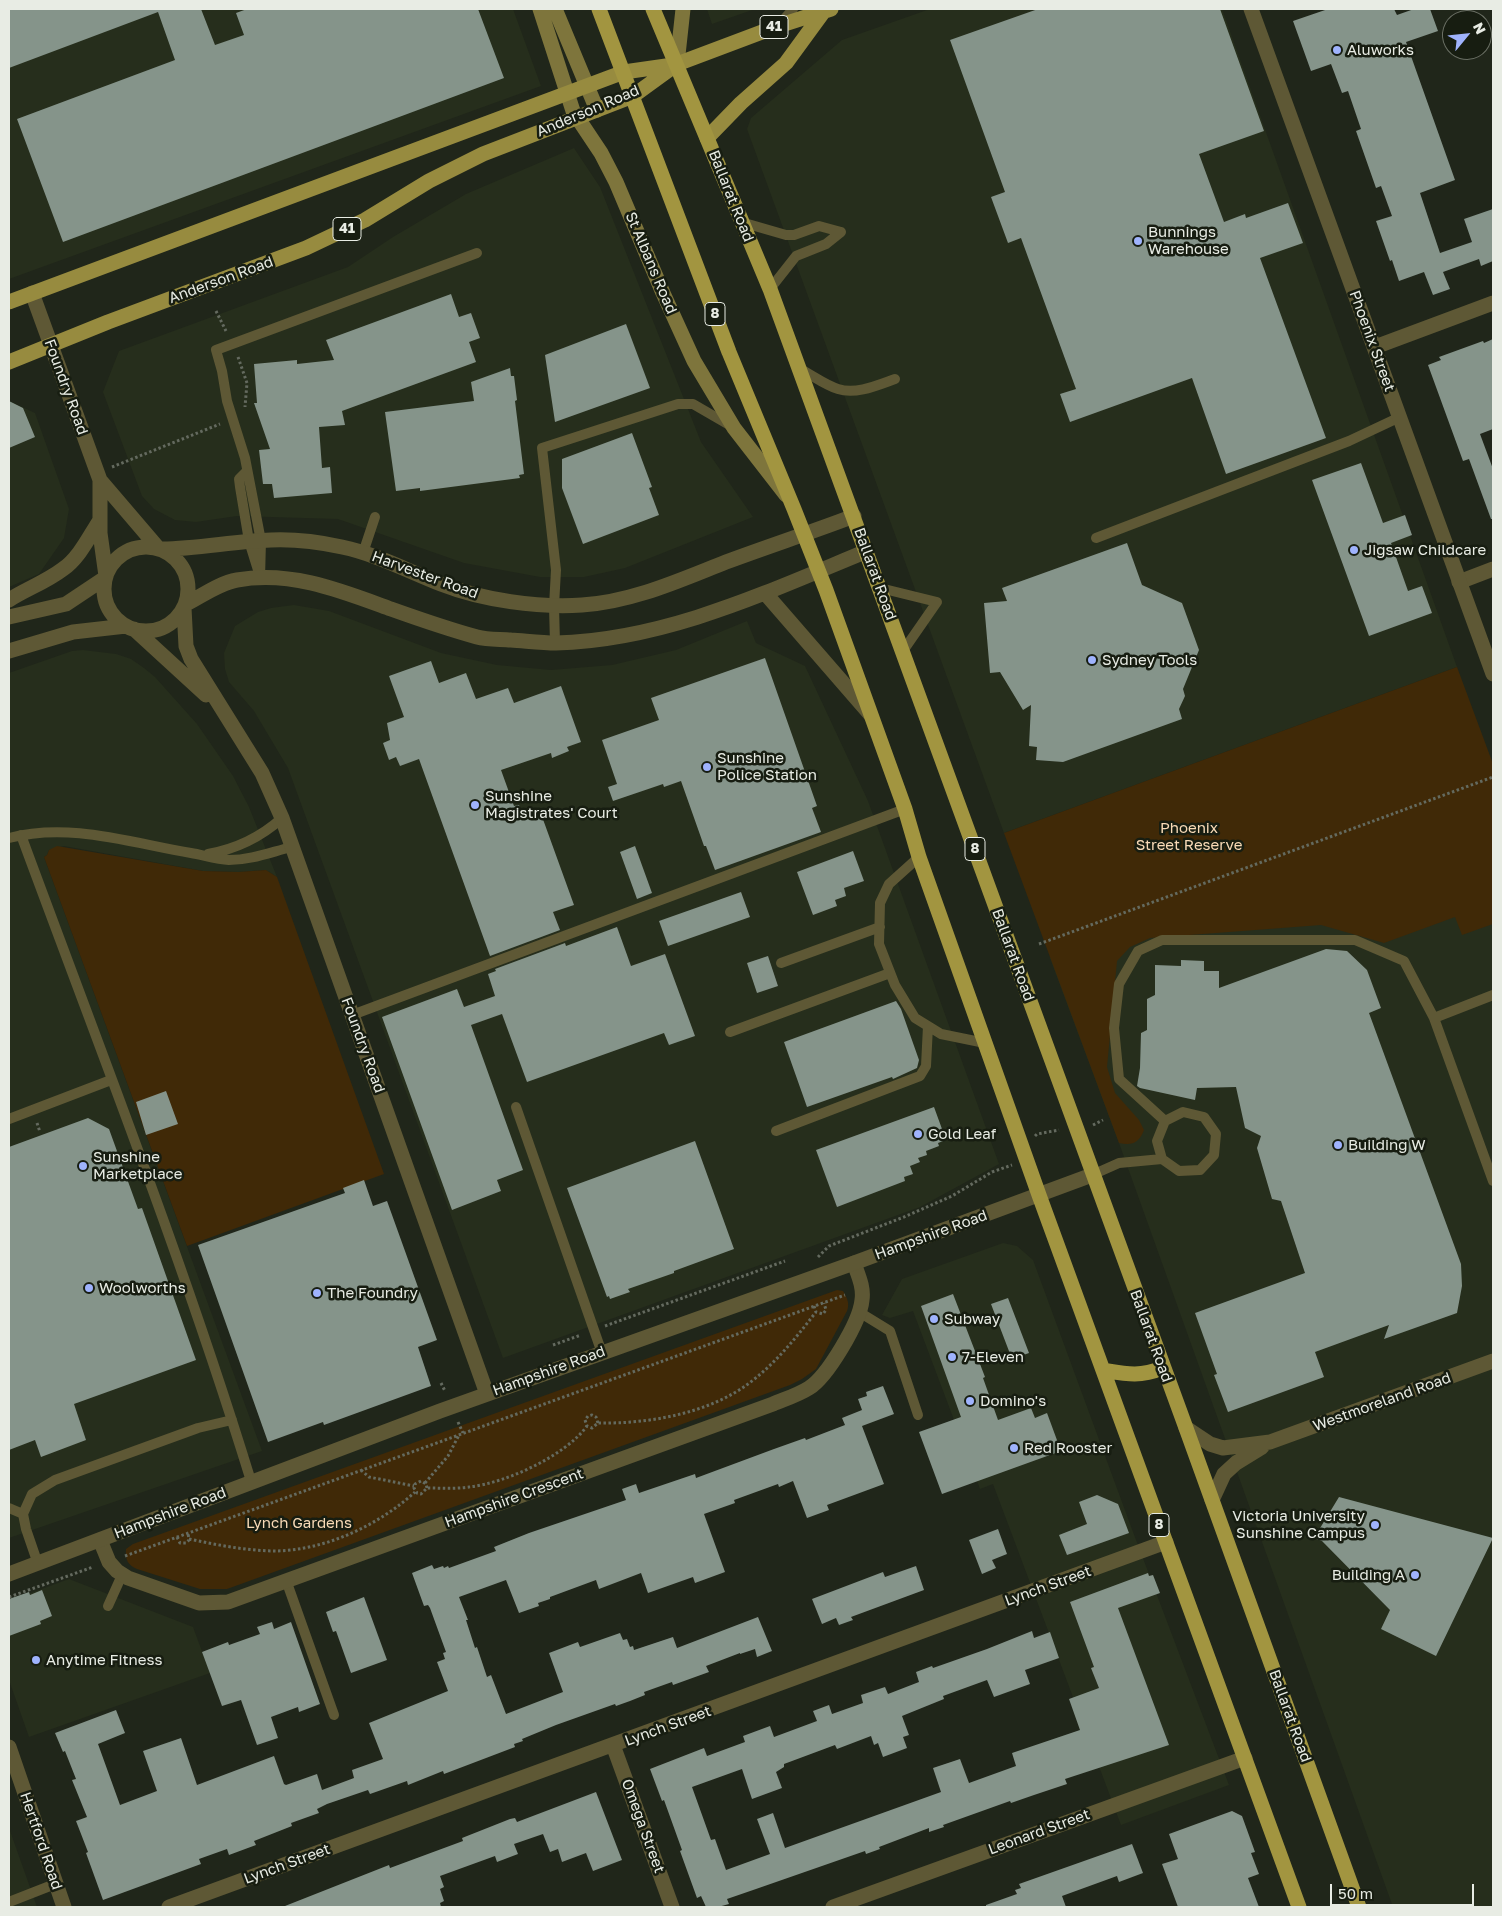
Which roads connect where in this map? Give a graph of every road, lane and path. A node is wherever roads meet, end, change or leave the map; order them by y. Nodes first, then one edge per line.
1 (540, 9) edge
2 (555, 9) edge
3 (600, 9) edge
4 (653, 9) edge
5 (683, 9) edge
6 (793, 9) edge
7 (1251, 9) edge
8 (828, 10) edge
9 (778, 26) junction
10 (677, 64) junction
11 (624, 72) junction
12 (588, 86) junction
13 (567, 94) junction
14 (633, 96) junction
15 (596, 110) junction
16 (576, 117) junction
17 (707, 138) junction
18 (741, 222) junction
19 (477, 253) dead end
20 (770, 289) junction
21 (32, 293) junction
22 (9, 302) edge
23 (1493, 303) edge
24 (216, 311) dead end
25 (232, 344) junction
26 (51, 345) junction
27 (1375, 347) junction
28 (9, 362) edge
29 (800, 369) junction
30 (895, 378) dead end
31 (1400, 417) junction
32 (233, 418) junction
33 (734, 428) junction
34 (99, 476) junction
35 (792, 502) junction
36 (376, 516) dead end
37 (854, 516) junction
38 (100, 520) junction
39 (804, 535) junction
40 (1096, 538) dead end
41 (255, 541) junction
42 (160, 549) junction
43 (867, 551) junction
44 (363, 553) junction
45 (1493, 570) edge
46 (818, 571) junction
47 (106, 577) junction
48 (260, 578) junction
49 (1460, 582) junction
50 (880, 588) junction
51 (765, 593) junction
52 (9, 600) edge
53 (185, 606) junction
54 (554, 606) junction
55 (9, 617) edge
56 (130, 628) junction
57 (555, 643) junction
58 (9, 650) edge
59 (903, 651) junction
60 (1493, 674) edge
61 (219, 706) junction
62 (871, 715) junction
63 (1493, 777) edge
64 (905, 809) junction
65 (282, 818) junction
66 (21, 835) junction
67 (9, 838) edge
68 (292, 847) junction
69 (202, 855) junction
70 (919, 857) junction
71 (880, 927) junction
72 (1040, 944) dead end
73 (781, 963) dead end
74 (890, 973) junction
75 (1493, 995) edge
76 (352, 1015) junction
77 (1434, 1018) junction
78 (928, 1026) junction
79 (730, 1032) dead end
80 (985, 1043) junction
81 (111, 1080) junction
82 (516, 1107) dead end
83 (9, 1119) edge
84 (1103, 1120) dead end
85 (1165, 1121) junction
86 (1076, 1128) junction
87 (776, 1131) dead end
88 (1023, 1151) junction
89 (1162, 1159) junction
90 (1092, 1175) junction
91 (1493, 1181) edge
92 (1039, 1195) junction
93 (816, 1259) dead end
94 (785, 1261) dead end
95 (854, 1263) junction
96 (862, 1289) junction
97 (824, 1303) junction
98 (814, 1306) junction
99 (816, 1312) junction
100 (859, 1312) junction
101 (594, 1330) junction
102 (553, 1344) dead end
103 (602, 1353) junction
104 (1493, 1361) edge
105 (1163, 1368) junction
106 (1103, 1370) junction
107 (487, 1394) junction
108 (918, 1415) dead end
109 (232, 1420) junction
110 (598, 1423) junction
111 (587, 1426) junction
112 (1186, 1428) junction
113 (459, 1435) junction
114 (1270, 1442) junction
115 (361, 1470) junction
116 (251, 1481) junction
117 (425, 1483) junction
118 (414, 1486) junction
119 (427, 1488) junction
120 (416, 1492) junction
121 (1212, 1500) junction
122 (9, 1508) edge
123 (24, 1514) junction
124 (188, 1533) junction
125 (177, 1537) junction
126 (189, 1539) junction
127 (100, 1540) junction
128 (1166, 1542) junction
129 (109, 1562) junction
130 (38, 1564) junction
131 (9, 1574) edge
132 (122, 1575) junction
133 (286, 1580) junction
134 (9, 1597) edge
135 (108, 1606) dead end
136 (334, 1715) dead end
137 (613, 1746) junction
138 (9, 1747) edge
139 (1245, 1758) junction
140 (55, 1884) junction
141 (9, 1902) edge
142 (64, 1907) edge
143 (169, 1907) edge
144 (672, 1907) edge
145 (832, 1907) edge
146 (1299, 1907) edge
147 (1358, 1907) edge

1 - 13 main road, St Albans Road
2 - 12 main road
3 - 11 highway, 8
4 - 10 highway, Ballarat Road / 8
5 - 10 main road
6 - 9 lane
7 - 27 street, Phoenix Street
8 - 9 main road, 41
8 - 17 main road
9 - 10 main road, 41
10 - 11 main road, Anderson Road / 41
10 - 14 main road, Anderson Road / 41
10 - 17 highway, Ballarat Road / 8
11 - 12 main road, Anderson Road / 41
11 - 14 highway, 8
12 - 13 main road, Anderson Road / 41
12 - 15 main road
13 - 16 main road, St Albans Road
13 - 21 main road, Anderson Road / 41
14 - 15 main road, Anderson Road / 41
14 - 35 highway, 8
15 - 16 main road, Anderson Road / 41
16 - 26 main road, Anderson Road / 41
16 - 33 main road, St Albans Road
17 - 18 highway, Ballarat Road / 8
18 - 20 highway, Ballarat Road / 8
18 - 20 lane
19 - 25 lane
20 - 29 highway, Ballarat Road / 8
21 - 22 main road, Anderson Road / 41
21 - 26 street, Foundry Road
23 - 27 street
24 - 25 path
25 - 32 path
25 - 32 lane
26 - 28 main road, Anderson Road / 41
26 - 34 street, Foundry Road
27 - 31 street, Phoenix Street
29 - 30 lane
29 - 37 highway, Ballarat Road / 8
31 - 40 lane
31 - 49 street, Phoenix Street
32 - 34 path
32 - 41 lane
33 - 35 main road, St Albans Road
33 - 54 lane
34 - 38 street, Foundry Road
34 - 42 street, Foundry Road
35 - 39 highway, 8
36 - 44 lane
37 - 39 street, Harvester Road
37 - 43 highway, Ballarat Road / 8
38 - 47 street, Foundry Road
38 - 52 street
39 - 46 highway, 8
39 - 54 street, Harvester Road
41 - 42 street, Harvester Road
41 - 44 street, Harvester Road
41 - 48 lane
42 - 47 street
42 - 53 street
43 - 46 street
43 - 50 highway, Ballarat Road / 8
44 - 54 street, Harvester Road
45 - 49 street
46 - 51 street
46 - 62 highway, 8
47 - 55 street
47 - 56 street
48 - 53 street
48 - 57 street
49 - 60 street, Phoenix Street
50 - 59 highway, Ballarat Road / 8
50 - 59 lane
51 - 57 street
51 - 62 street
53 - 56 street
53 - 61 street, Foundry Road
54 - 57 lane
56 - 58 street
56 - 61 street, Foundry Road
59 - 86 highway, Ballarat Road / 8
61 - 65 street, Foundry Road
62 - 64 highway, 8
63 - 72 path
64 - 70 highway, 8
64 - 76 lane
65 - 68 street, Foundry Road
65 - 69 lane
66 - 67 lane
66 - 69 lane
66 - 81 lane
68 - 69 lane
68 - 76 street, Foundry Road
70 - 71 lane
70 - 80 highway, 8
71 - 73 lane
71 - 74 lane
74 - 78 lane
74 - 79 lane
75 - 77 lane
76 - 107 street, Foundry Road
77 - 85 lane
77 - 91 lane
78 - 80 lane
78 - 87 lane
80 - 88 highway, 8
81 - 83 lane
81 - 109 lane
82 - 101 lane
84 - 86 path
85 - 89 lane
85 - 89 lane
86 - 88 path
86 - 90 highway, Ballarat Road / 8
88 - 92 highway, 8
88 - 93 path
89 - 90 lane
90 - 92 street, Hampshire Road
90 - 105 highway, Ballarat Road / 8
92 - 95 street, Hampshire Road
92 - 106 highway, 8
94 - 101 path
95 - 96 street, Hampshire Crescent
95 - 103 street, Hampshire Road
96 - 97 path
96 - 100 street, Hampshire Crescent
97 - 98 path
97 - 99 path
98 - 99 path
98 - 113 path
99 - 110 path
100 - 108 lane
100 - 133 street, Hampshire Crescent
101 - 102 path
101 - 103 lane
103 - 107 street, Hampshire Road
104 - 114 street, Westmoreland Road
105 - 106 highway
105 - 112 highway, Ballarat Road / 8
106 - 128 highway, 8
107 - 116 street, Hampshire Road
109 - 116 lane
109 - 123 lane
110 - 111 path
110 - 111 path
111 - 119 path
112 - 114 street, Westmoreland Road
112 - 121 highway, Ballarat Road / 8
113 - 115 path
113 - 117 path
114 - 121 street, Westmoreland Road
115 - 118 path
115 - 124 path
116 - 127 street, Hampshire Road
117 - 118 path
117 - 119 path
118 - 120 path
119 - 120 path
120 - 126 path
121 - 147 highway, Ballarat Road / 8
122 - 123 lane
123 - 130 lane
124 - 125 path
124 - 126 path
125 - 126 path
125 - 129 path
127 - 129 street, Hampshire Crescent
127 - 130 street, Hampshire Road
128 - 137 street, Lynch Street
128 - 139 highway, 8
129 - 132 street, Hampshire Crescent
129 - 134 path
130 - 131 street, Hampshire Road
132 - 133 street, Hampshire Crescent
132 - 135 lane
133 - 136 lane
137 - 143 street, Lynch Street
137 - 144 street, Omega Street
138 - 140 street, Hertford Road
139 - 145 street, Leonard Street
139 - 146 highway, 8
140 - 141 lane
140 - 142 street, Hertford Road

